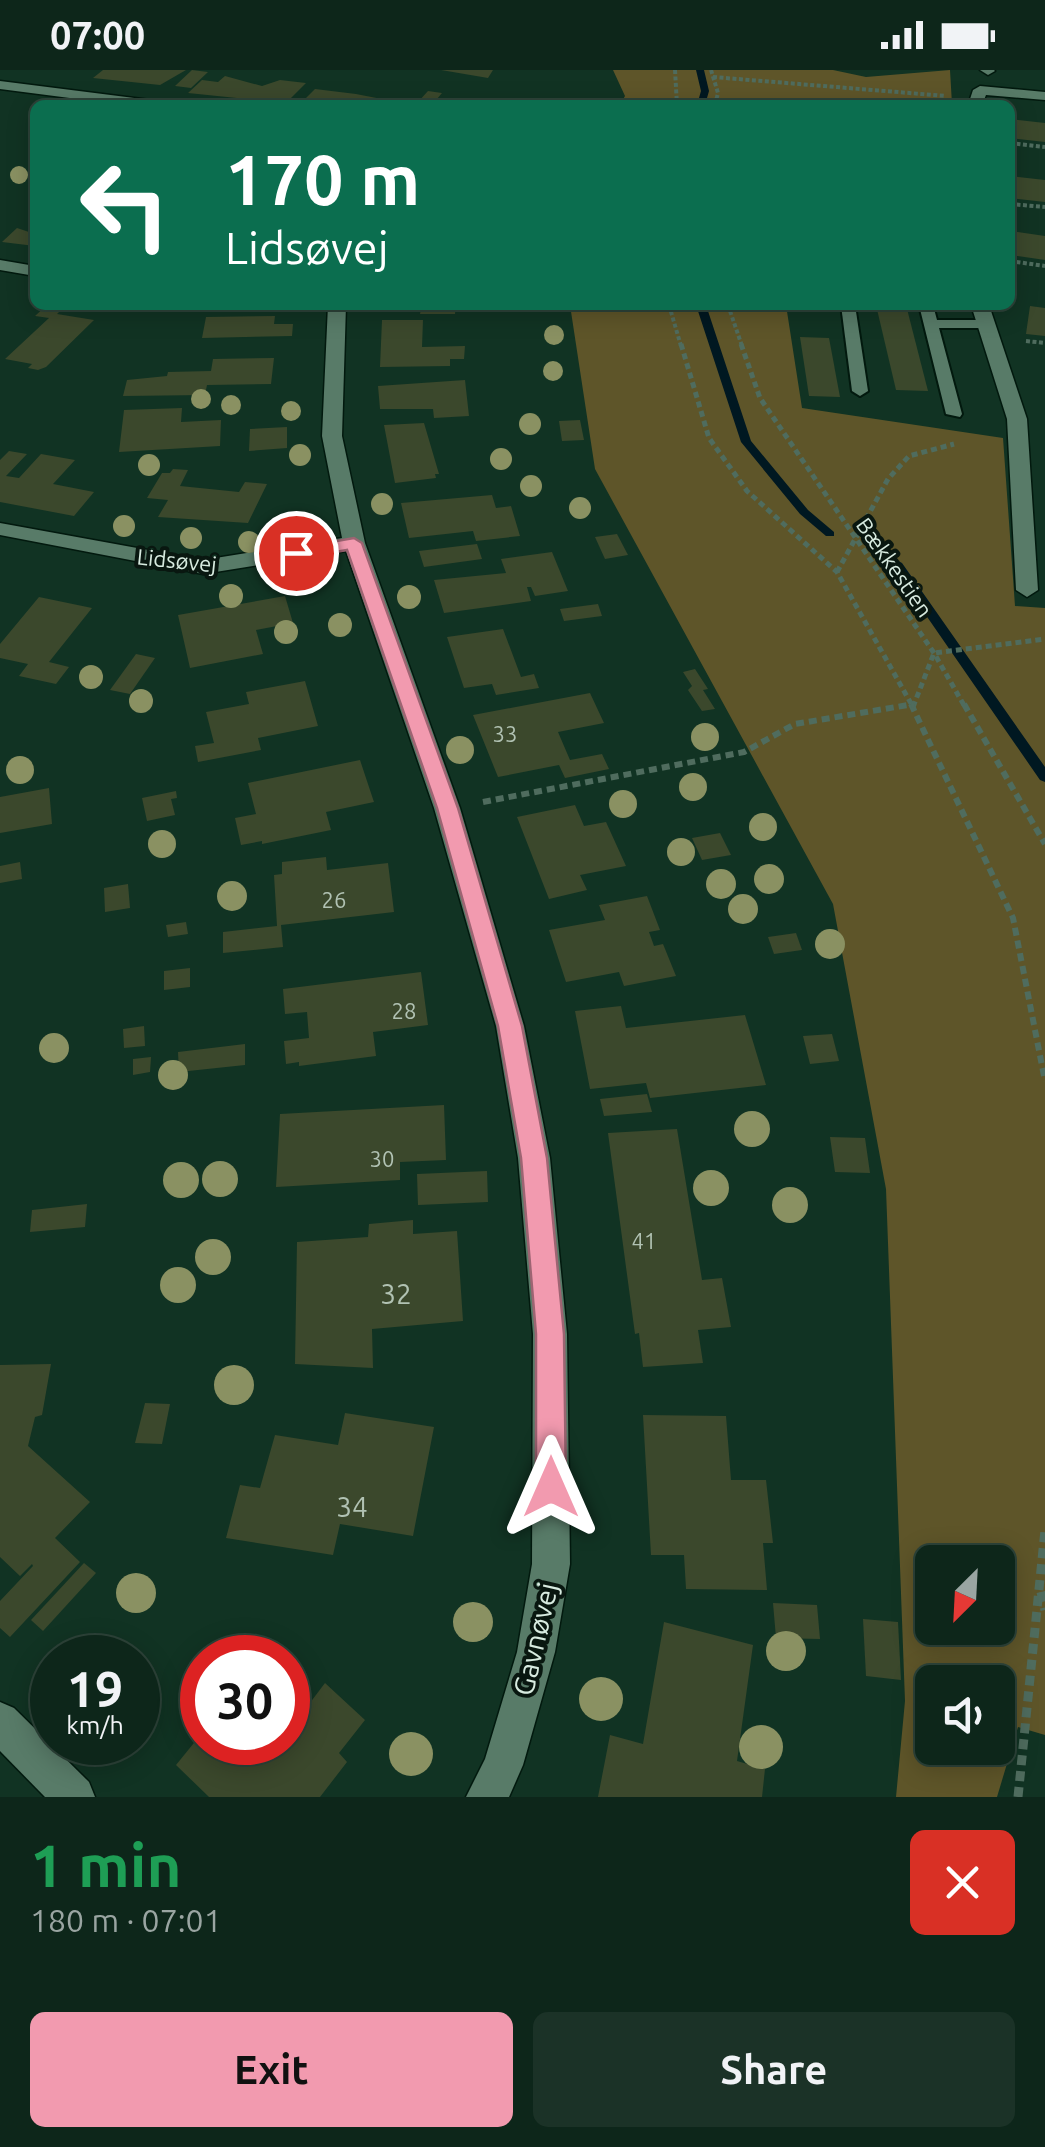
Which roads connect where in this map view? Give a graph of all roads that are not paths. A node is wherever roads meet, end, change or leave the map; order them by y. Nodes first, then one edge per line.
1 (0, 85) edge
2 (1045, 96) edge
3 (118, 100) edge
4 (977, 100) edge
5 (0, 265) edge
6 (30, 269) edge
7 (336, 310) edge
8 (849, 310) edge
9 (927, 310) edge
10 (983, 314) edge
11 (930, 324) junction
12 (860, 391) dead end
13 (954, 414) dead end
14 (0, 529) edge
15 (354, 543) junction
16 (1028, 590) dead end
17 (0, 1722) edge
18 (74, 1797) edge
19 (488, 1797) edge

1 - 3 street
2 - 4 street
5 - 6 street
7 - 15 street, Gavnøvej
8 - 12 lane
9 - 11 lane
10 - 11 lane
10 - 16 street
11 - 13 lane
14 - 15 street, Lidsøvej
15 - 19 street, Gavnøvej
17 - 18 street

